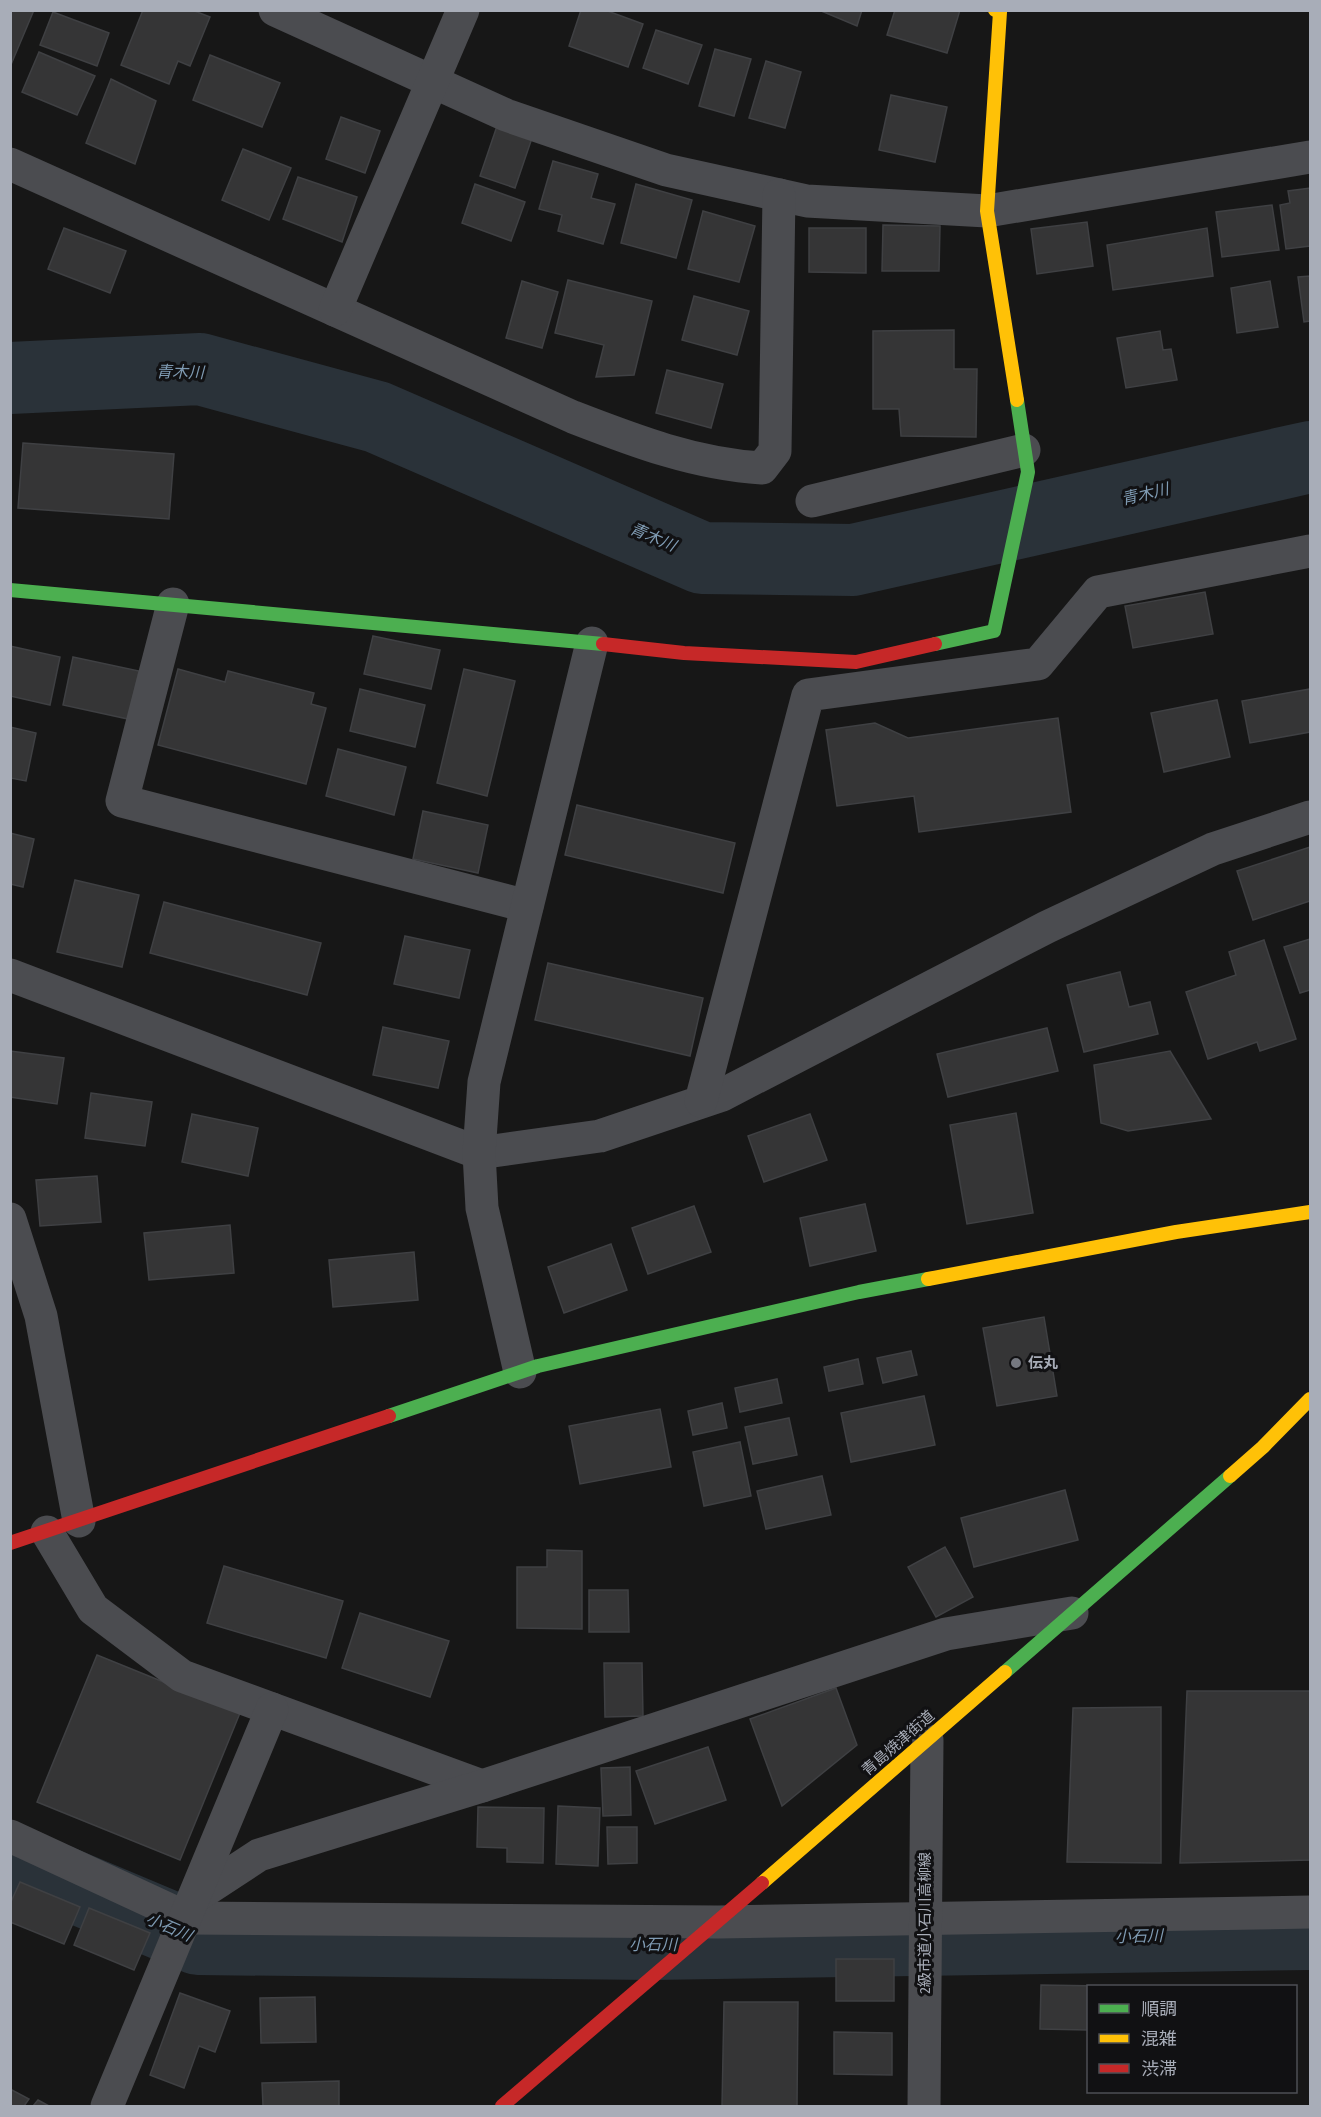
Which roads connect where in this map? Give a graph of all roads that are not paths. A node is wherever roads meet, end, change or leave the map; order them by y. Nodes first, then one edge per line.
1 (275, 10) edge
2 (463, 10) edge
3 (995, 10) edge
4 (432, 82) junction
5 (1311, 158) edge
6 (10, 164) edge
7 (779, 195) junction
8 (987, 211) junction
9 (335, 310) junction
10 (1026, 461) junction
11 (812, 501) dead end
12 (1311, 551) edge
13 (10, 590) edge
14 (173, 604) junction
15 (592, 643) junction
16 (1311, 817) edge
17 (527, 906) junction
18 (10, 975) edge
19 (701, 1101) junction
20 (479, 1153) junction
21 (1311, 1212) edge
22 (10, 1219) edge
23 (520, 1372) junction
24 (1311, 1399) edge
25 (79, 1521) junction
26 (47, 1532) junction
27 (10, 1543) edge
28 (1072, 1613) junction
29 (272, 1709) junction
30 (927, 1740) junction
31 (482, 1786) junction
32 (10, 1836) edge
33 (191, 1908) junction
34 (1311, 1912) edge
35 (924, 1918) junction
36 (718, 1922) junction
37 (107, 2106) edge
38 (502, 2106) edge
39 (924, 2106) edge

1 - 4 street
2 - 4 street
3 - 8 street
4 - 7 street
4 - 9 street
5 - 8 street
6 - 9 street
7 - 8 street
7 - 9 street
8 - 10 street
10 - 11 street
10 - 15 street
12 - 19 street
13 - 14 street
14 - 15 street
14 - 17 street
15 - 17 street
16 - 19 street
17 - 20 street
18 - 20 street
19 - 20 street
20 - 23 street
21 - 23 street
22 - 25 street
23 - 25 street
24 - 28 street, 青島焼津街道
25 - 26 street
26 - 27 street
26 - 29 street
28 - 30 street, 青島焼津街道
28 - 31 street
29 - 31 street
29 - 33 street
30 - 35 street, 2級市道小石川高柳線
30 - 36 street, 青島焼津街道
31 - 33 street
32 - 33 street
33 - 36 street
33 - 37 street
34 - 35 street
35 - 36 street
35 - 39 street, 2級市道小石川高柳線
36 - 38 street, 青島焼津街道

